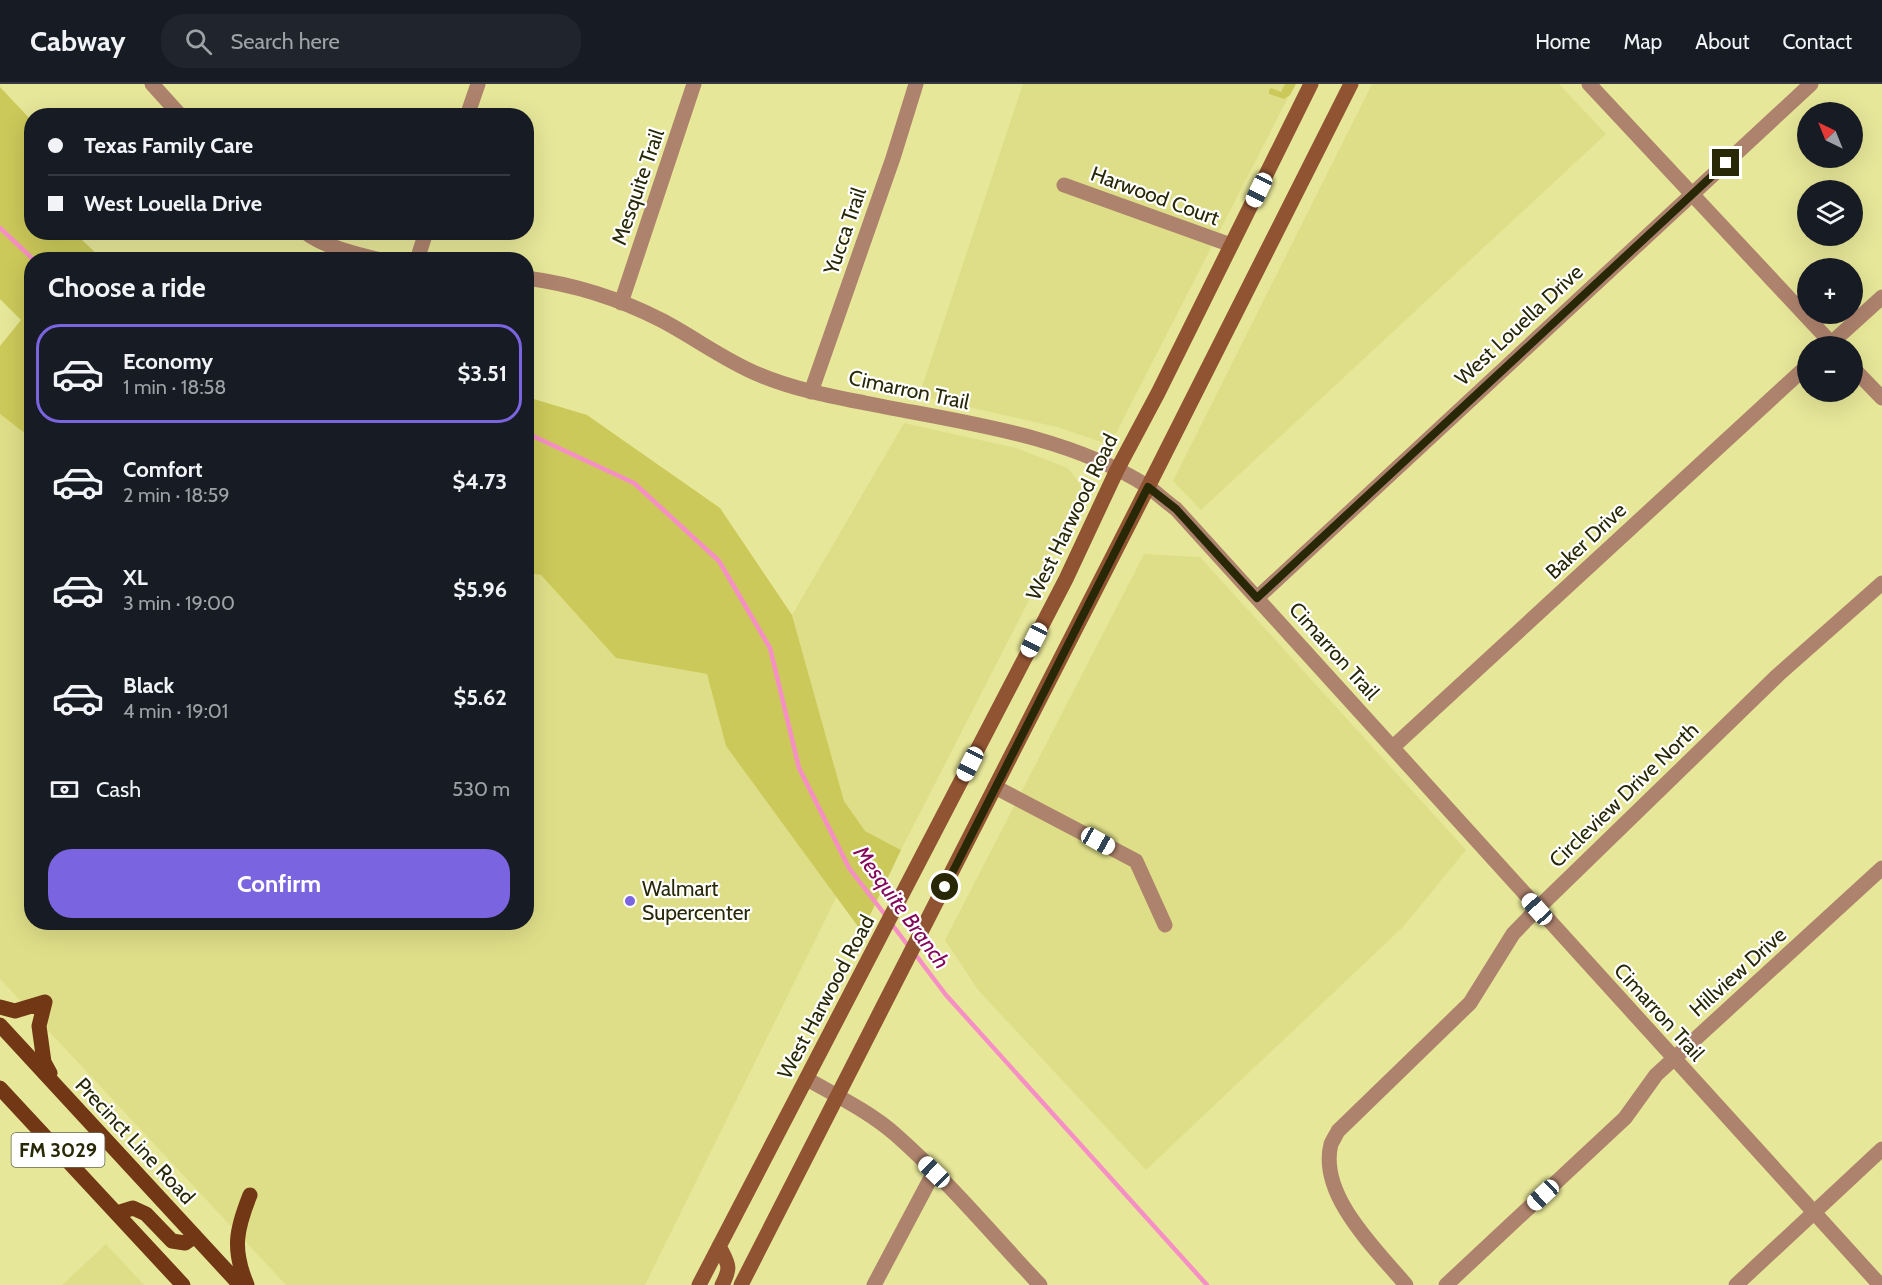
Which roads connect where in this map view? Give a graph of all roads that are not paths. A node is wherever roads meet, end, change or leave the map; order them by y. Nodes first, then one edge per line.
1 (152, 84) edge
2 (478, 84) edge
3 (694, 84) edge
4 (916, 84) edge
5 (1311, 84) edge
6 (1351, 84) edge
7 (1588, 84) edge
8 (1811, 84) edge
9 (174, 108) edge
10 (470, 108) edge
11 (1064, 186) dead end
12 (1692, 194) junction
13 (321, 240) edge
14 (1231, 245) junction
15 (349, 252) edge
16 (534, 279) edge
17 (1882, 297) edge
18 (621, 303) junction
19 (1822, 336) edge
20 (1841, 336) edge
21 (1797, 375) edge
22 (1863, 378) edge
23 (811, 392) junction
24 (1882, 398) edge
25 (1117, 470) junction
26 (1148, 487) junction
27 (1882, 583) edge
28 (1257, 598) junction
29 (1393, 747) junction
30 (995, 787) junction
31 (1882, 868) edge
32 (1537, 909) junction
33 (1165, 925) dead end
34 (0, 1007) edge
35 (0, 1025) edge
36 (1674, 1059) junction
37 (807, 1079) junction
38 (0, 1088) edge
39 (60, 1090) junction
40 (837, 1097) junction
41 (1882, 1149) edge
42 (934, 1172) junction
43 (250, 1195) dead end
44 (117, 1213) junction
45 (1814, 1213) junction
46 (195, 1236) junction
47 (719, 1246) junction
48 (183, 1285) edge
49 (240, 1285) edge
50 (248, 1285) edge
51 (699, 1285) edge
52 (722, 1285) edge
53 (741, 1285) edge
54 (874, 1285) edge
55 (1040, 1285) edge
56 (1406, 1285) edge
57 (1446, 1285) edge
58 (1736, 1285) edge
59 (1880, 1285) edge

1 - 9 street
2 - 10 street
3 - 18 street, Mesquite Trail
4 - 23 street, Yucca Trail
5 - 14 main road, West Harwood Road
6 - 26 main road
7 - 12 street
8 - 12 street, West Louella Drive
11 - 14 street, Harwood Court
12 - 19 street
12 - 28 street, West Louella Drive
13 - 15 street
14 - 25 main road, West Harwood Road
16 - 18 street, Cimarron Trail
17 - 20 street
18 - 23 street, Cimarron Trail
21 - 29 street, Baker Drive
22 - 24 street
23 - 25 street, Cimarron Trail
25 - 26 street, Cimarron Trail
25 - 37 main road, West Harwood Road
26 - 28 street, Cimarron Trail
26 - 30 main road
27 - 32 street, Circleview Drive North
28 - 29 street, Cimarron Trail
29 - 32 street, Cimarron Trail
30 - 33 street
30 - 40 main road
31 - 36 street, Hillview Drive
32 - 36 street, Cimarron Trail
32 - 56 street, Circleview Drive North
34 - 39 main road
35 - 39 main road, Precinct Line Road / FM 3029
36 - 45 street, Cimarron Trail
36 - 57 street, Hillview Drive
37 - 40 street
37 - 47 main road, West Harwood Road
38 - 44 main road, FM 3029
39 - 46 main road, Precinct Line Road / FM 3029
40 - 42 street
40 - 53 main road
41 - 45 street
42 - 54 street
42 - 55 street
43 - 50 main road
44 - 46 main road
44 - 48 main road, FM 3029
45 - 58 street
45 - 59 street, Cimarron Trail
46 - 49 main road, Precinct Line Road / FM 3029
47 - 51 main road, West Harwood Road
47 - 52 main road

